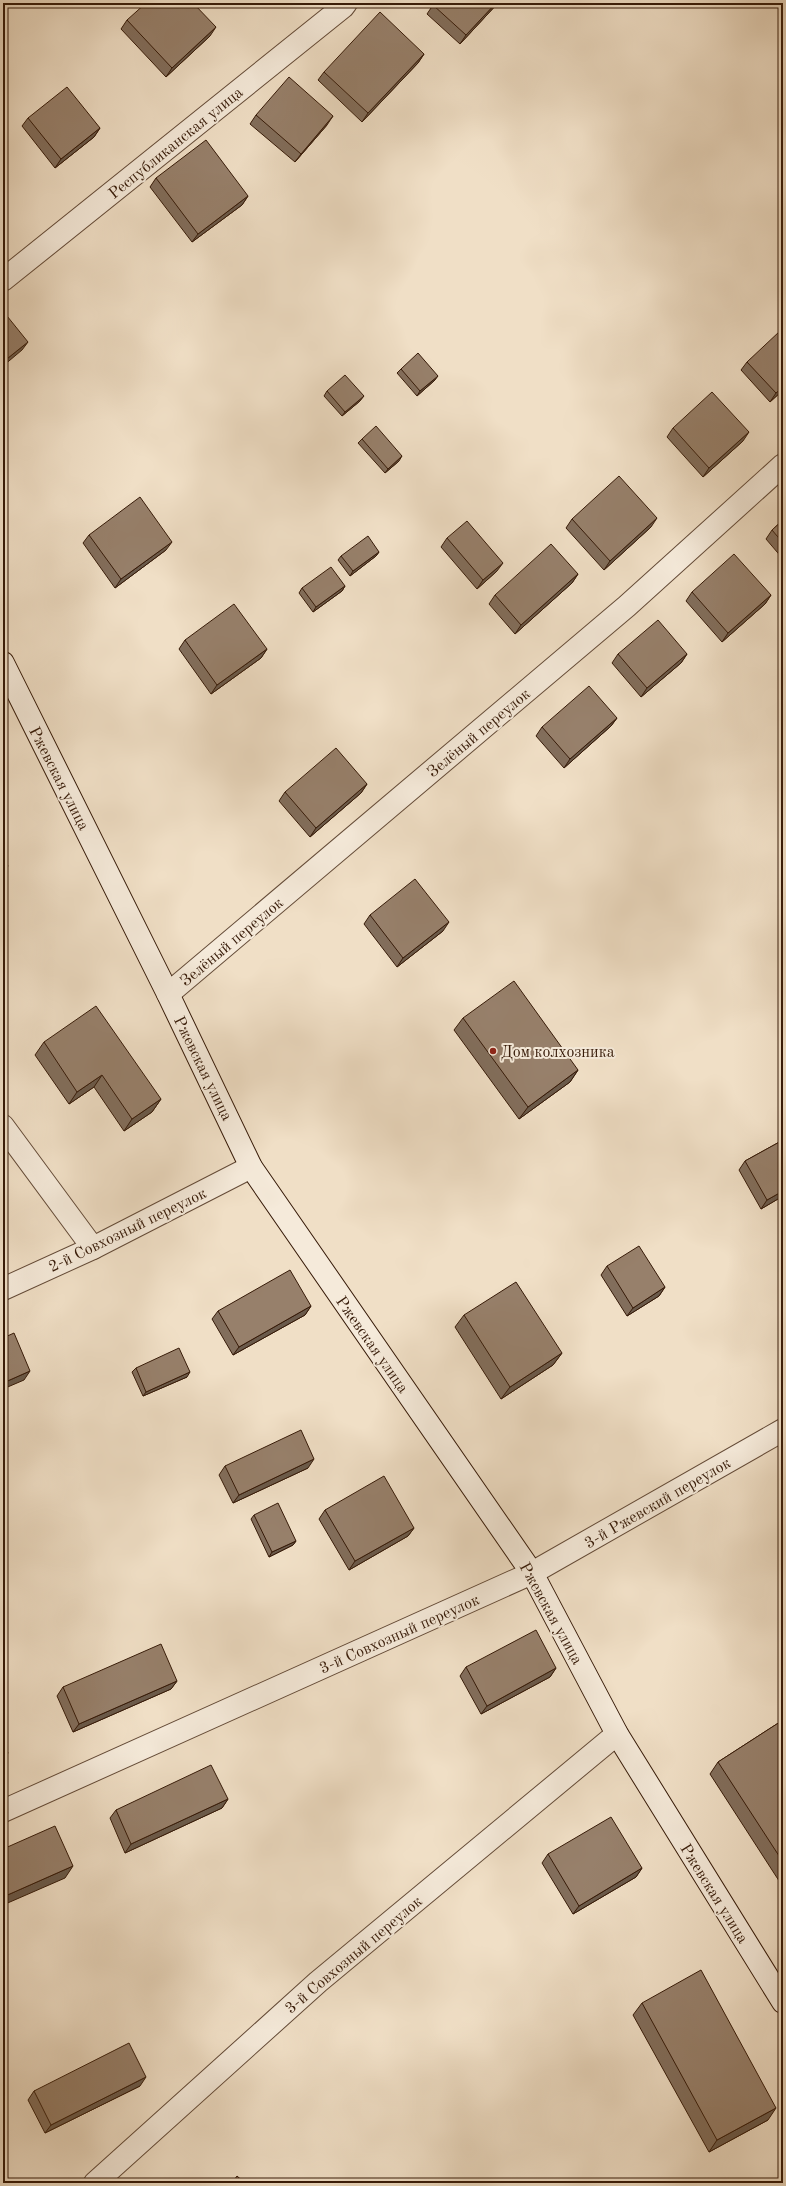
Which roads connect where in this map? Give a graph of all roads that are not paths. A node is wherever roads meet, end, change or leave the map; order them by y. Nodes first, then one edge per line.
1 (346, 3) edge
2 (3, 280) edge
3 (783, 465) edge
4 (3, 663) edge
5 (168, 994) junction
6 (3, 1126) edge
7 (251, 1167) junction
8 (93, 1248) junction
9 (3, 1289) edge
10 (783, 1430) edge
11 (532, 1573) junction
12 (617, 1734) junction
13 (3, 1811) edge
14 (783, 2002) edge
15 (95, 2183) edge

1 - 2 street, Республиканская улица
3 - 5 street, Зелёный переулок
4 - 5 street, Ржевская улица
5 - 7 street, Ржевская улица
6 - 8 street
7 - 8 street, 2-й Совхозный переулок
7 - 11 street, Ржевская улица
8 - 9 street, 2-й Совхозный переулок
10 - 11 street, 3-й Ржевский переулок
11 - 12 street, Ржевская улица
11 - 13 street, 3-й Совхозный переулок
12 - 14 street, Ржевская улица
12 - 15 street, 3-й Совхозный переулок

